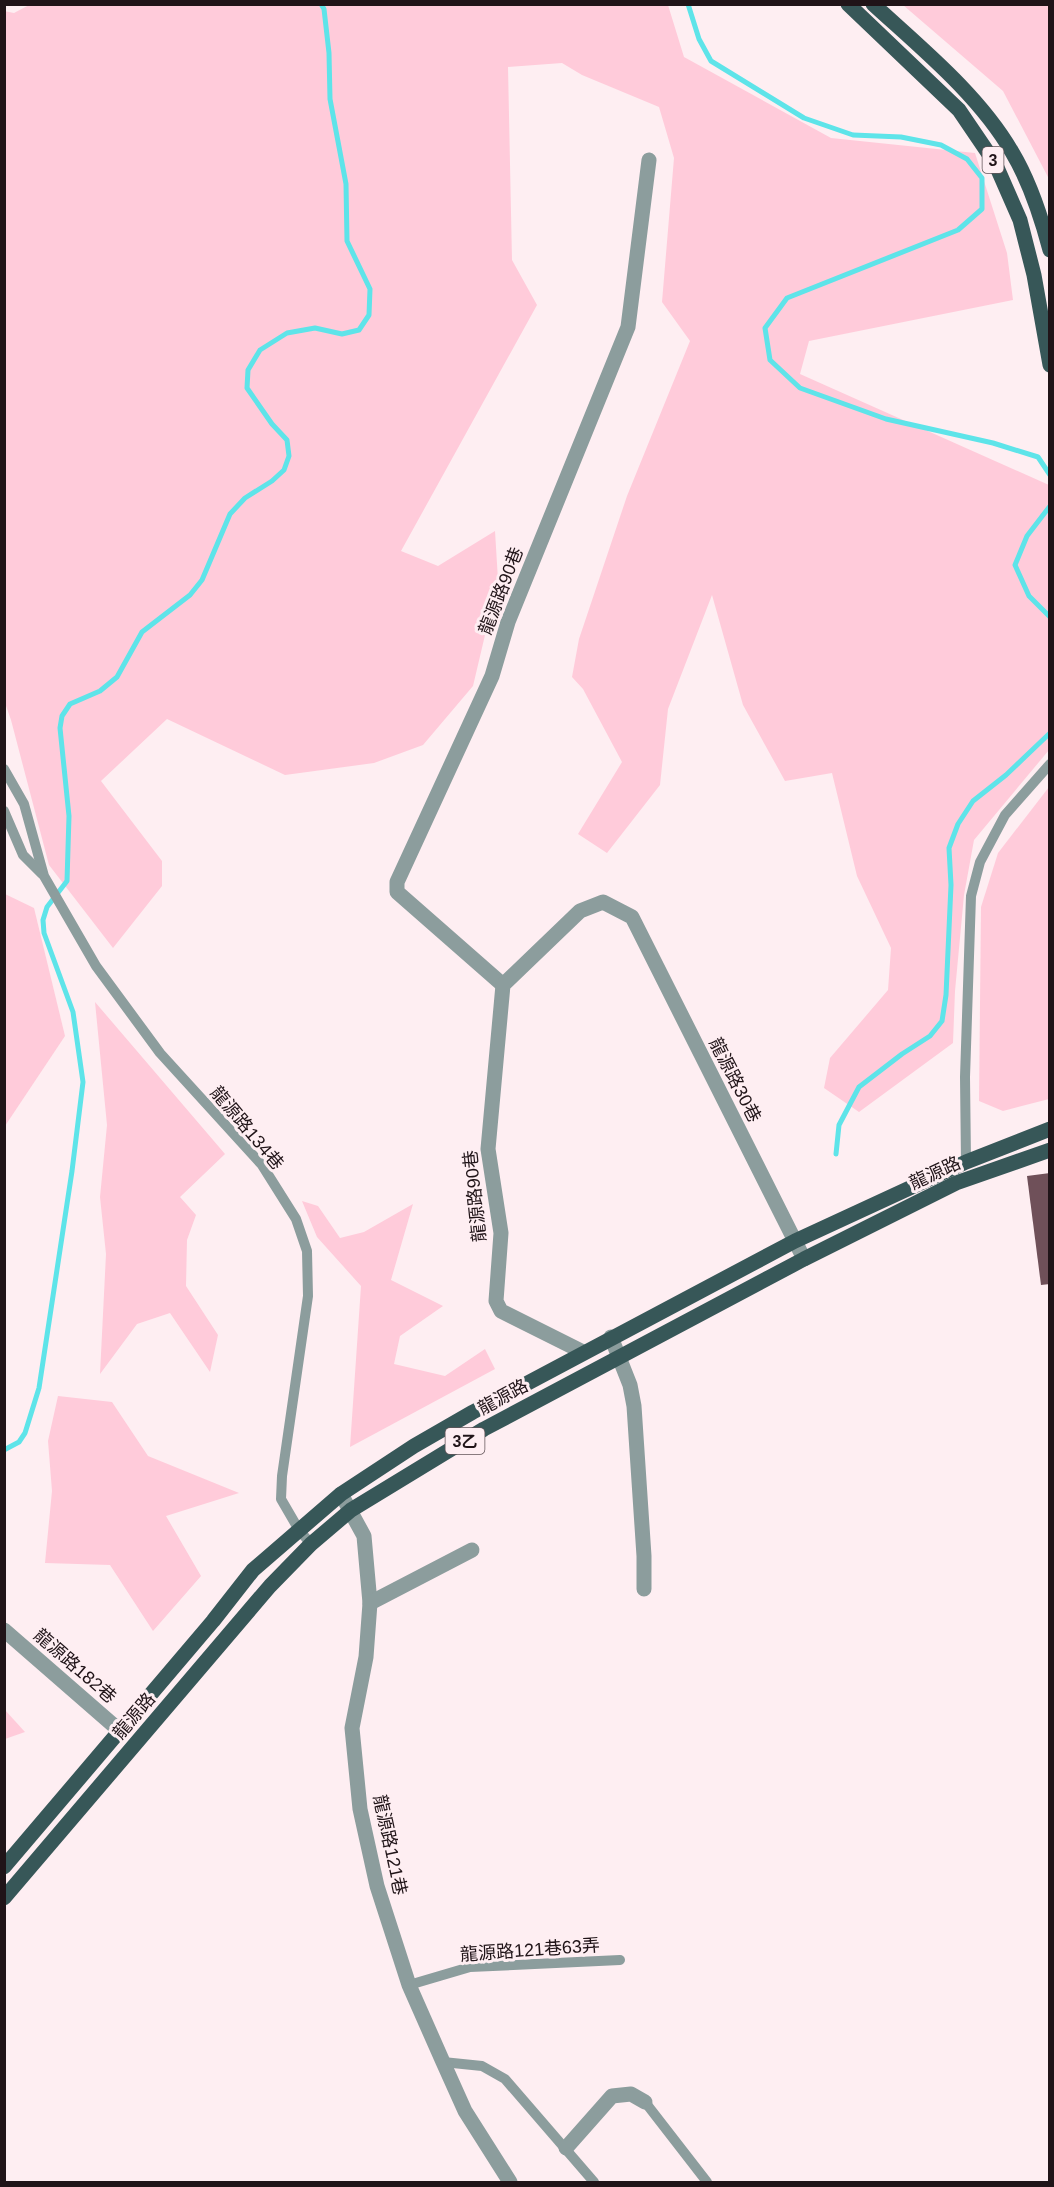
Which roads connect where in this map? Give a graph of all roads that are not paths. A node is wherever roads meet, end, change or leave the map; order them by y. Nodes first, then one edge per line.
1 (848, 4) edge
2 (873, 4) edge
3 (649, 160) dead end
4 (1050, 250) edge
5 (1050, 365) edge
6 (1050, 764) edge
7 (4, 769) edge
8 (4, 812) edge
9 (46, 880) junction
10 (503, 985) junction
11 (1050, 1129) edge
12 (1050, 1150) edge
13 (966, 1162) junction
14 (795, 1241) junction
15 (804, 1259) junction
16 (611, 1337) junction
17 (583, 1352) junction
18 (620, 1356) junction
19 (341, 1494) junction
20 (351, 1510) junction
21 (298, 1530) junction
22 (311, 1544) junction
23 (472, 1550) dead end
24 (644, 1589) dead end
25 (370, 1603) junction
26 (4, 1630) edge
27 (120, 1731) junction
28 (4, 1867) edge
29 (4, 1898) edge
30 (620, 1960) dead end
31 (409, 1985) junction
32 (443, 2062) junction
33 (645, 2102) joint
34 (566, 2148) junction
35 (510, 2182) edge
36 (594, 2182) edge
37 (707, 2182) edge

1 - 5 main road, 3
2 - 4 main road, 3
3 - 10 street, 龍源路90巷
6 - 13 lane
7 - 9 lane, 龍源路134巷
8 - 9 lane
9 - 21 lane, 龍源路134巷
10 - 14 street, 龍源路30巷
10 - 17 street, 龍源路90巷
11 - 13 main road, 3乙
12 - 15 main road, 龍源路 / 3乙
13 - 14 main road, 3乙
14 - 15 street, 龍源路30巷
14 - 16 main road, 3乙
15 - 18 main road, 龍源路 / 3乙
16 - 17 main road, 3乙
16 - 18 street
17 - 19 main road, 3乙
18 - 20 main road, 龍源路 / 3乙
18 - 24 street
19 - 20 street, 龍源路121巷
19 - 21 main road, 3乙
20 - 22 main road, 龍源路 / 3乙
20 - 25 street, 龍源路121巷
21 - 22 lane, 龍源路134巷
21 - 27 main road, 3乙
22 - 29 main road, 龍源路 / 3乙
23 - 25 street
25 - 31 street, 龍源路121巷
26 - 27 street, 龍源路182巷
27 - 28 main road, 3乙
30 - 31 lane, 龍源路121巷63弄
31 - 32 street, 龍源路121巷
32 - 34 lane
32 - 35 street, 龍源路121巷
33 - 34 street
33 - 37 lane
34 - 36 lane

